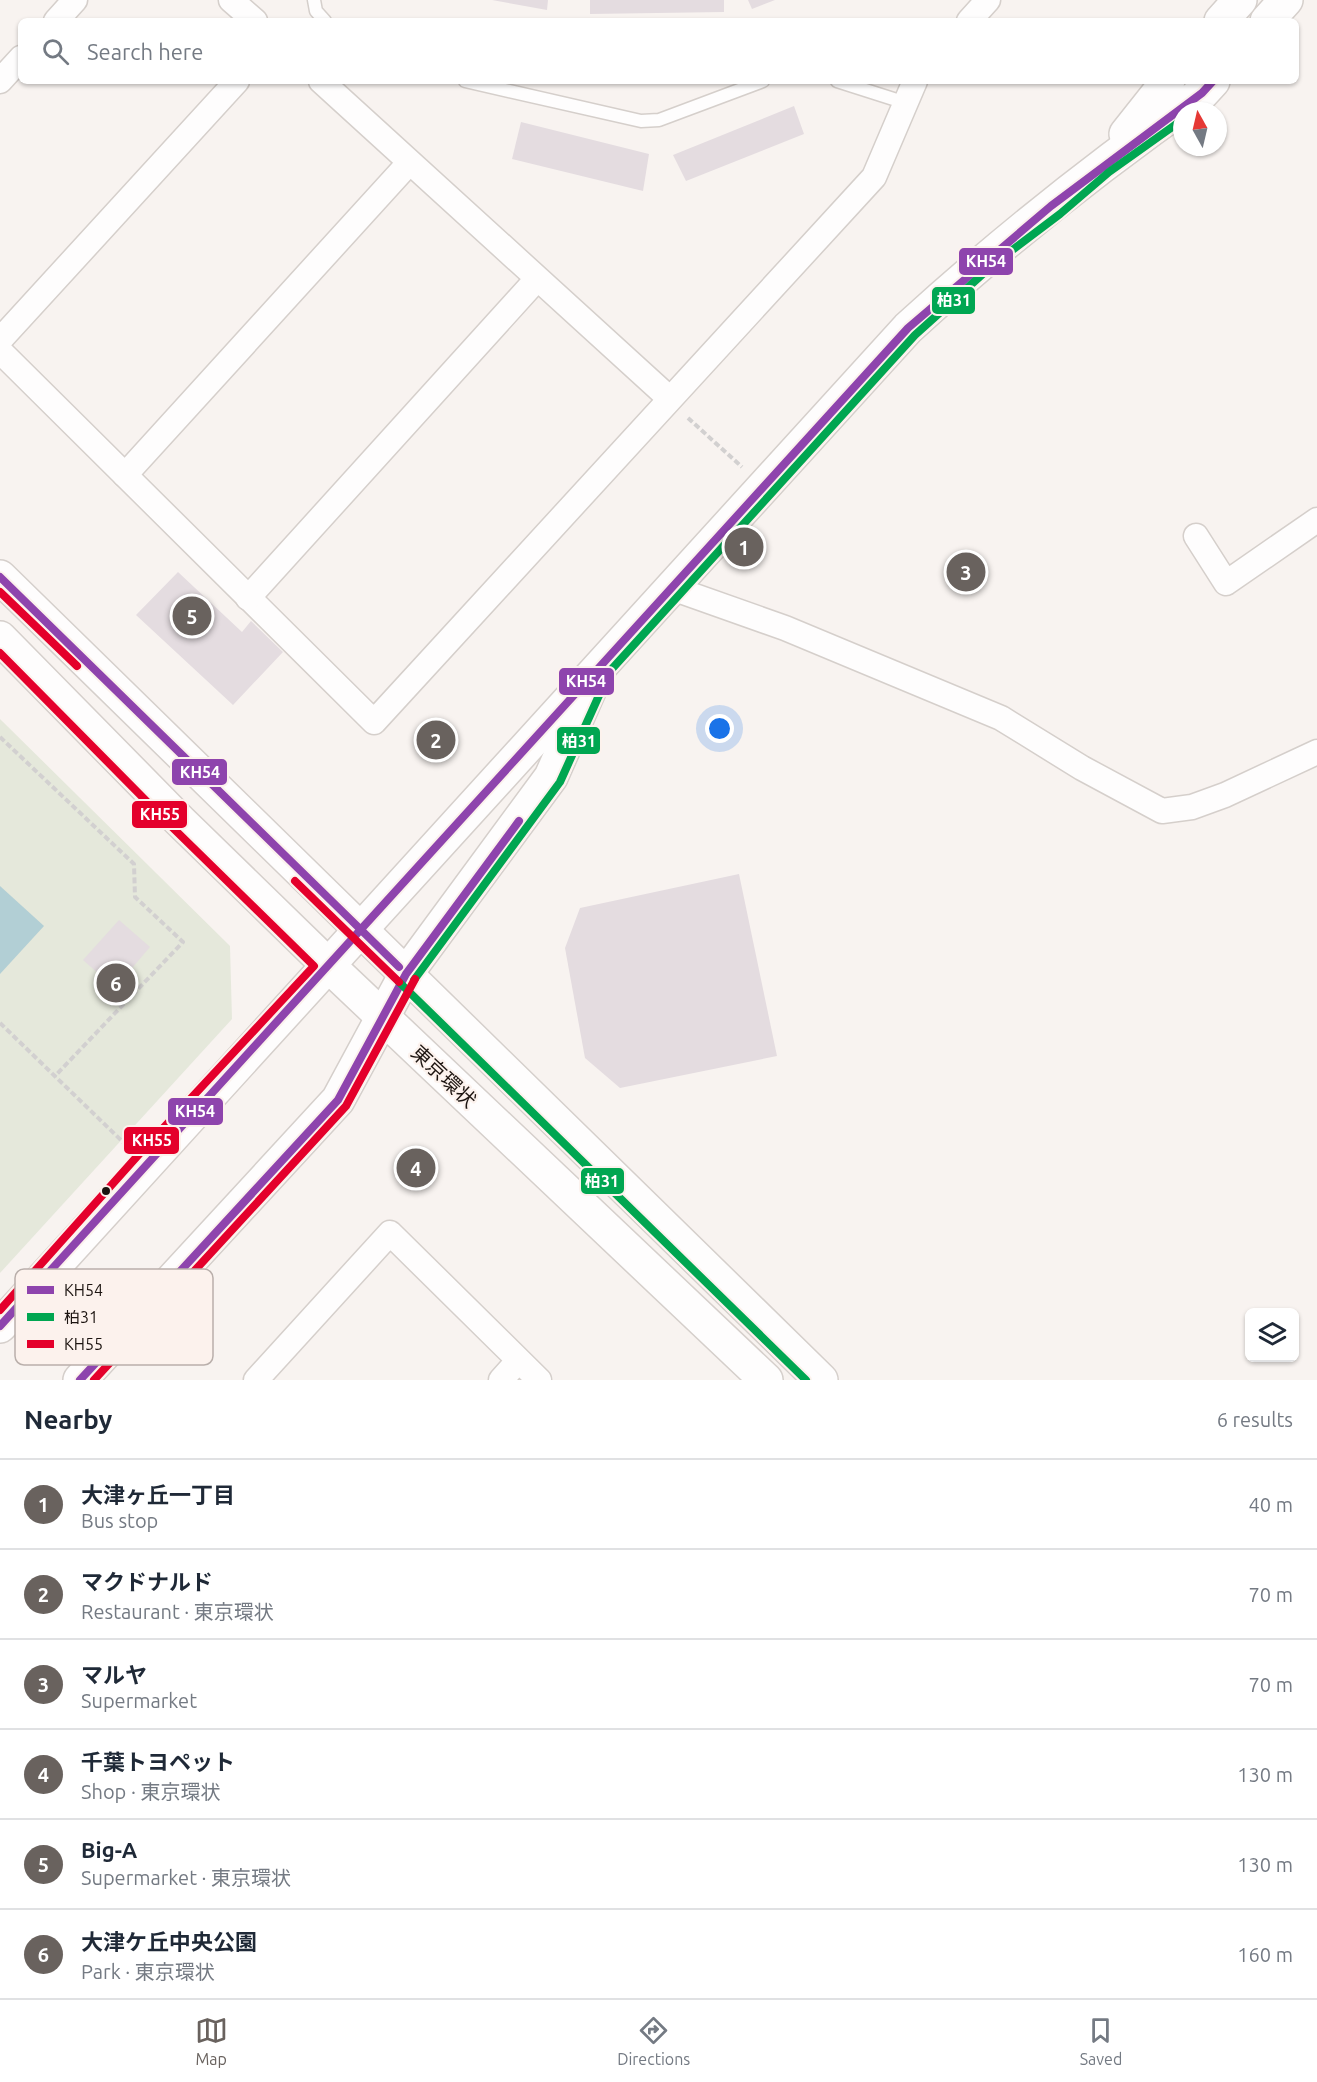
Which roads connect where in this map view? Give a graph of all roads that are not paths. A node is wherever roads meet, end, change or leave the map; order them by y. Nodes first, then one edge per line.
1 (75, 0) edge
2 (231, 0) edge
3 (314, 0) edge
4 (988, 0) edge
5 (1240, 0) edge
6 (1286, 0) edge
7 (59, 18) edge
8 (252, 18) edge
9 (322, 18) edge
10 (972, 18) edge
11 (1224, 18) edge
12 (1270, 18) edge
13 (18, 61) edge
14 (0, 81) edge
15 (234, 84) edge
16 (324, 84) edge
17 (478, 84) edge
18 (755, 84) edge
19 (857, 84) edge
20 (1166, 84) edge
21 (1210, 84) edge
22 (911, 92) edge
23 (409, 162) junction
24 (1102, 164) junction
25 (537, 279) junction
26 (0, 340) edge
27 (0, 351) edge
28 (669, 398) junction
29 (125, 475) junction
30 (1317, 520) edge
31 (1196, 536) dead end
32 (0, 577) edge
33 (672, 588) junction
34 (248, 598) junction
35 (0, 638) edge
36 (601, 665) junction
37 (1317, 752) edge
38 (362, 930) junction
39 (329, 966) junction
40 (406, 974) junction
41 (381, 1017) junction
42 (52, 1269) edge
43 (182, 1269) edge
44 (15, 1310) edge
45 (0, 1326) edge
46 (518, 1361) junction
47 (94, 1365) edge
48 (80, 1380) edge
49 (256, 1380) edge
50 (501, 1380) edge
51 (538, 1380) edge
52 (766, 1380) edge
53 (822, 1380) edge

1 - 7 street
2 - 8 street
3 - 9 lane
4 - 10 street
5 - 11 main road
6 - 12 main road
13 - 14 street
15 - 26 street
16 - 23 street
17 - 18 lane
19 - 22 lane
20 - 24 main road
21 - 24 main road
22 - 28 street
23 - 25 street
23 - 29 street
24 - 33 main road
25 - 28 street
25 - 34 street
27 - 29 street
28 - 34 street
29 - 34 street
30 - 31 street
32 - 38 main road
33 - 36 main road
33 - 37 street
35 - 39 main road, 東京環状
36 - 38 main road
36 - 40 main road
38 - 39 main road
38 - 40 main road
39 - 41 main road, 東京環状
39 - 42 main road
40 - 41 main road
40 - 53 main road
41 - 43 main road
41 - 52 main road, 東京環状
44 - 45 main road
46 - 49 street
46 - 50 street
46 - 51 street
47 - 48 main road

